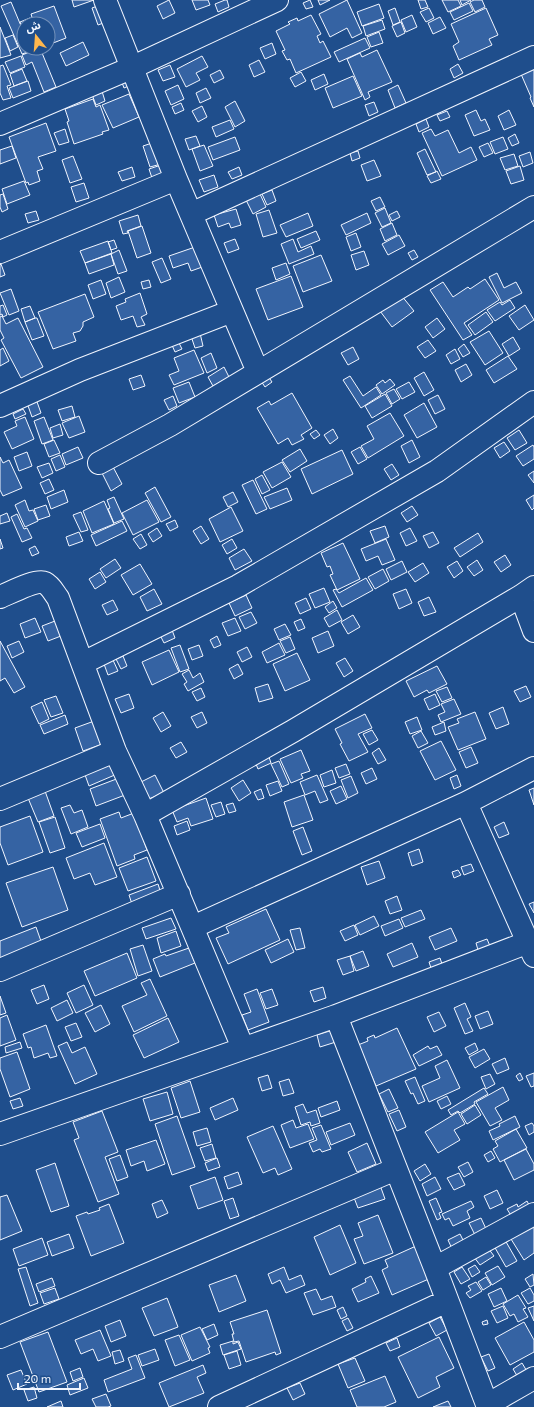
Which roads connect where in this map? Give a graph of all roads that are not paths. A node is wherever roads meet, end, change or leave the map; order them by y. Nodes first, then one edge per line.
1 (105, 0) edge
2 (277, 0) edge
3 (534, 58) edge
4 (131, 68) junction
5 (0, 124) edge
6 (176, 179) junction
7 (534, 207) edge
8 (191, 214) junction
9 (0, 252) edge
10 (232, 310) junction
11 (258, 372) junction
12 (534, 402) edge
13 (0, 406) edge
14 (99, 463) dead end
15 (528, 591) edge
16 (0, 597) edge
17 (534, 631) edge
18 (83, 662) junction
19 (115, 751) junction
20 (534, 768) edge
21 (0, 799) edge
22 (466, 802) junction
23 (145, 815) junction
24 (179, 894) junction
25 (193, 927) junction
26 (532, 946) edge
27 (0, 970) edge
28 (336, 1016) junction
29 (243, 1048) junction
30 (0, 1134) edge
31 (396, 1169) junction
32 (534, 1214) edge
33 (435, 1268) junction
34 (447, 1301) junction
35 (0, 1337) edge
36 (534, 1378) edge
37 (487, 1406) edge
38 (219, 1407) edge

1 - 4 street
2 - 4 street
3 - 8 street
4 - 5 street
4 - 6 street
6 - 8 street
6 - 9 street
7 - 11 street
8 - 10 street
10 - 11 street
10 - 13 street
11 - 14 street
12 - 18 street
15 - 17 street
15 - 23 street
16 - 18 street
18 - 19 street
19 - 21 street
19 - 23 street
20 - 22 street
22 - 25 street
22 - 26 street
23 - 24 street
24 - 25 street
24 - 27 street
25 - 29 street
26 - 28 street
28 - 29 street
28 - 31 street
29 - 30 street
31 - 33 street
31 - 35 street
32 - 33 street
33 - 34 street
34 - 37 street
34 - 38 street
36 - 37 street

